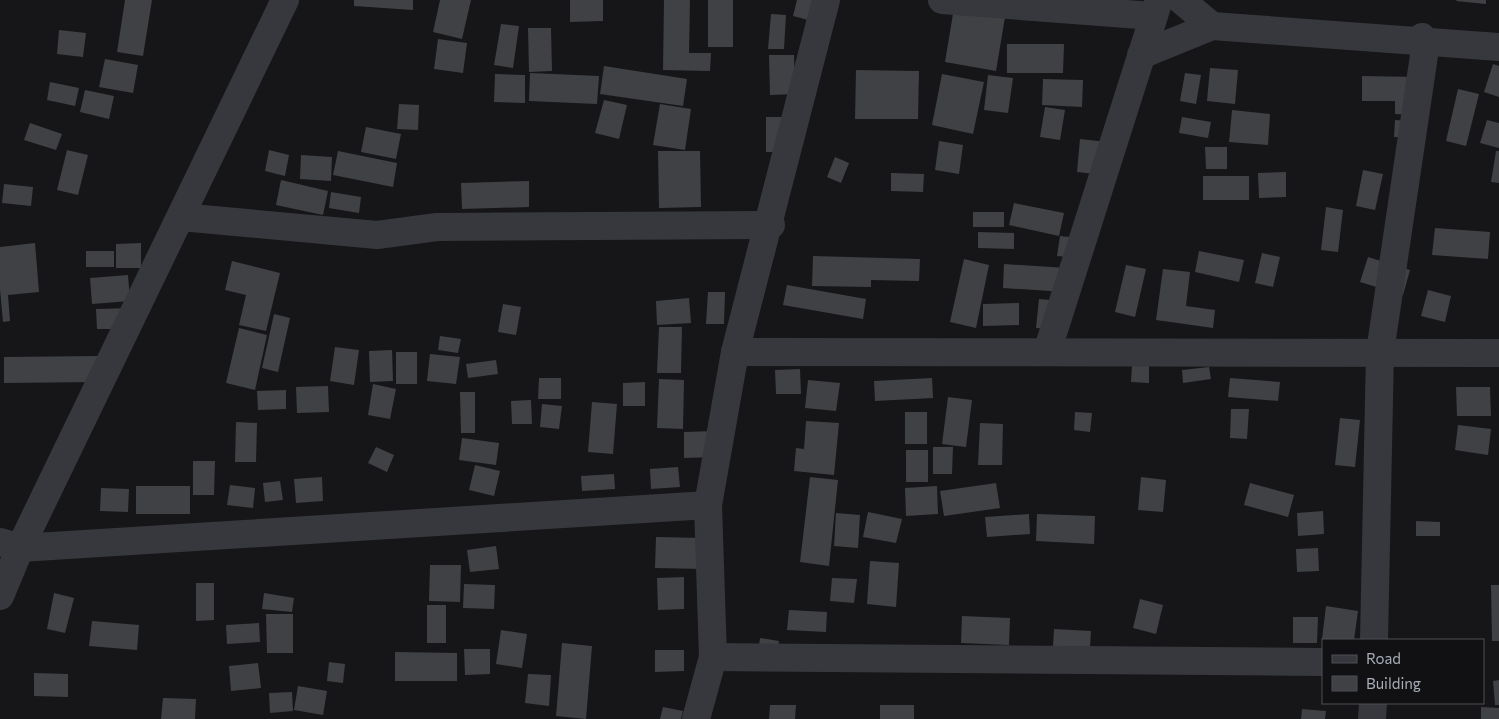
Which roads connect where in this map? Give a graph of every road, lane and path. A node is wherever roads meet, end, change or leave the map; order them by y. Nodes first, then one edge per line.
1 (285, 0) edge
2 (826, 0) edge
3 (942, 0) edge
4 (1181, 0) edge
5 (1156, 8) edge
6 (1212, 26) junction
7 (1424, 39) junction
8 (1499, 47) edge
9 (1141, 55) junction
10 (181, 217) junction
11 (769, 224) junction
12 (735, 352) junction
13 (1047, 352) junction
14 (1380, 352) junction
15 (1499, 353) edge
16 (708, 505) junction
17 (10, 545) edge
18 (0, 596) edge
19 (1374, 639) edge
20 (713, 657) junction
21 (1322, 662) edge
22 (1373, 704) edge
23 (696, 719) edge
24 (1372, 719) edge

1 - 10 street
2 - 11 street
3 - 5 street
4 - 6 street
5 - 9 street
6 - 7 street
6 - 9 street
7 - 8 street
7 - 14 street
9 - 13 street
10 - 11 street
10 - 17 street
11 - 12 street
12 - 13 street
12 - 16 street
13 - 14 street
14 - 15 street
14 - 19 street
16 - 17 street
16 - 20 street
17 - 18 street
20 - 21 street
20 - 23 street
22 - 24 street

